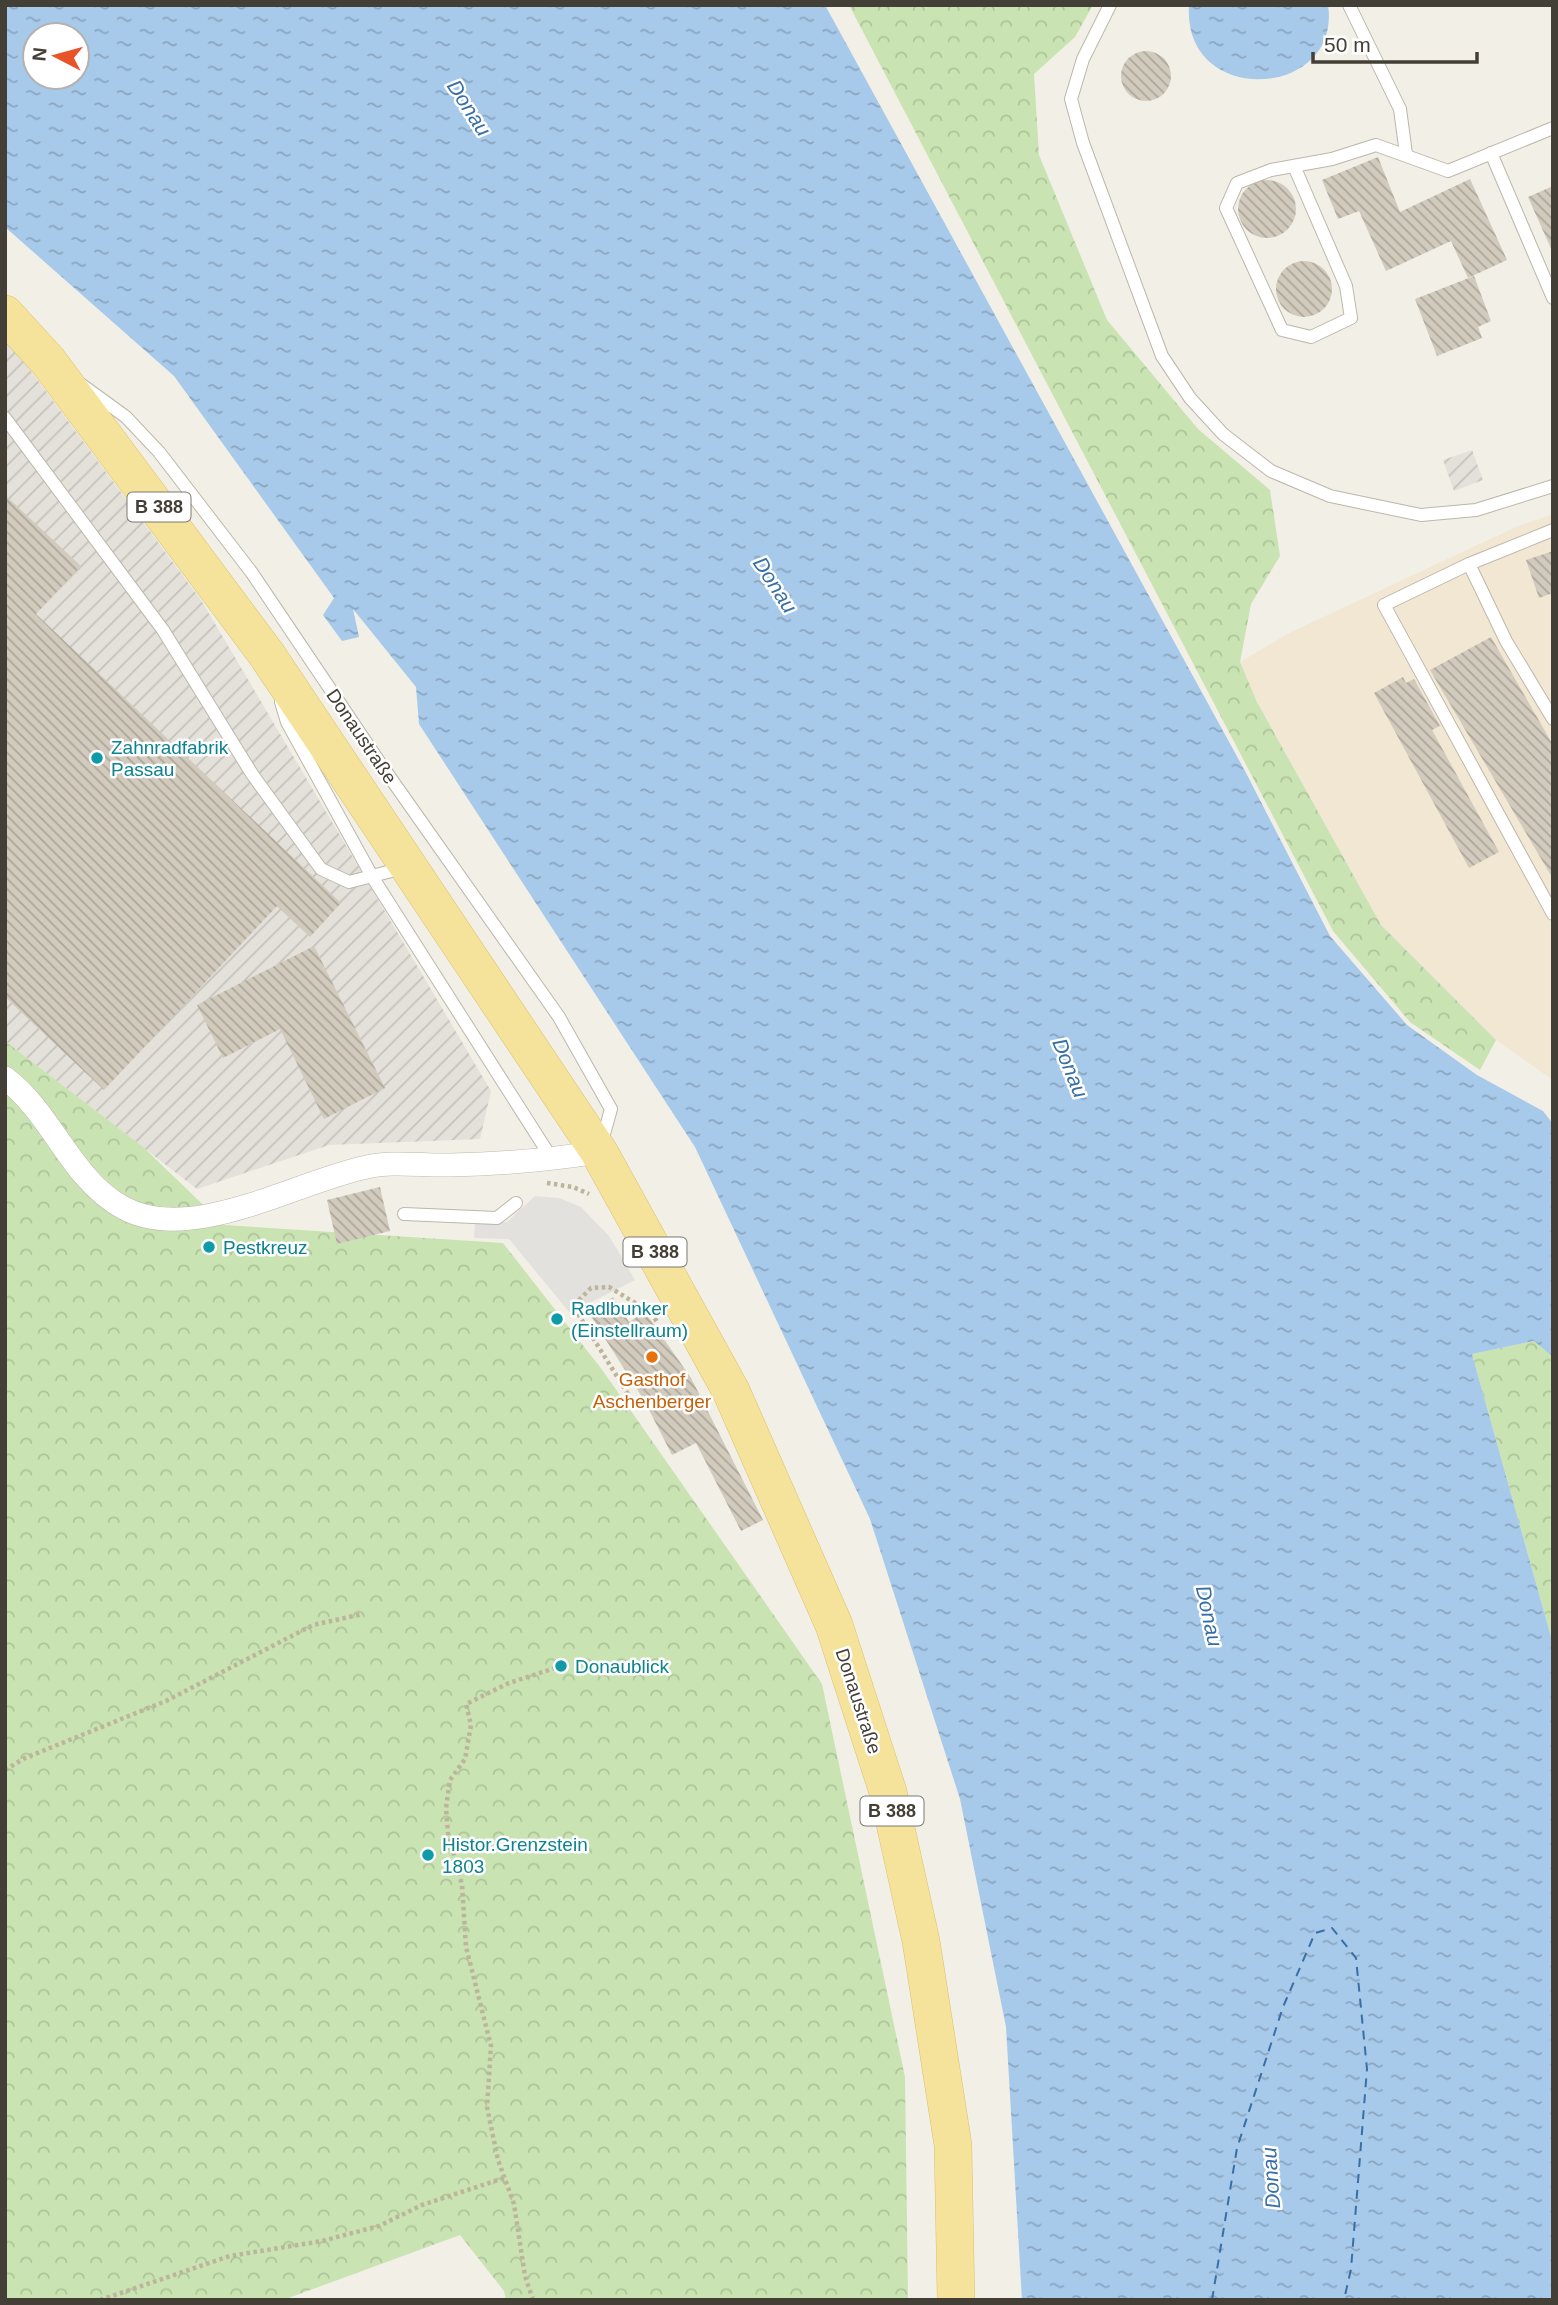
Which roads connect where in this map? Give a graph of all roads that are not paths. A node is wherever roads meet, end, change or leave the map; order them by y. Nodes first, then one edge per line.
1 (1110, 5) edge
2 (1349, 5) edge
3 (1553, 128) edge
4 (1491, 153) junction
5 (1406, 154) junction
6 (1294, 166) junction
7 (1553, 298) edge
8 (5, 314) edge
9 (48, 361) junction
10 (5, 418) edge
11 (1553, 486) edge
12 (1553, 530) edge
13 (1469, 564) junction
14 (267, 654) junction
15 (1553, 719) edge
16 (407, 867) junction
17 (373, 878) junction
18 (1553, 914) edge
19 (5, 1078) edge
20 (599, 1152) junction
21 (552, 1159) junction
22 (516, 1203) dead end
23 (404, 1213) dead end
24 (956, 2300) edge

1 - 11 lane
2 - 5 lane
3 - 4 lane
4 - 5 lane
4 - 7 lane
5 - 6 lane
6 - 6 lane
8 - 9 main road, Donaustraße / B 388
9 - 14 main road, Donaustraße / B 388
9 - 20 lane, Donaustraße / B 388
10 - 17 lane
12 - 13 lane
13 - 15 lane
13 - 18 lane
14 - 16 main road, Donaustraße / B 388
14 - 17 lane
16 - 17 lane
16 - 20 main road, Donaustraße / B 388
17 - 21 lane
19 - 21 street
20 - 21 street
20 - 24 main road, Donaustraße / B 388
22 - 23 lane

